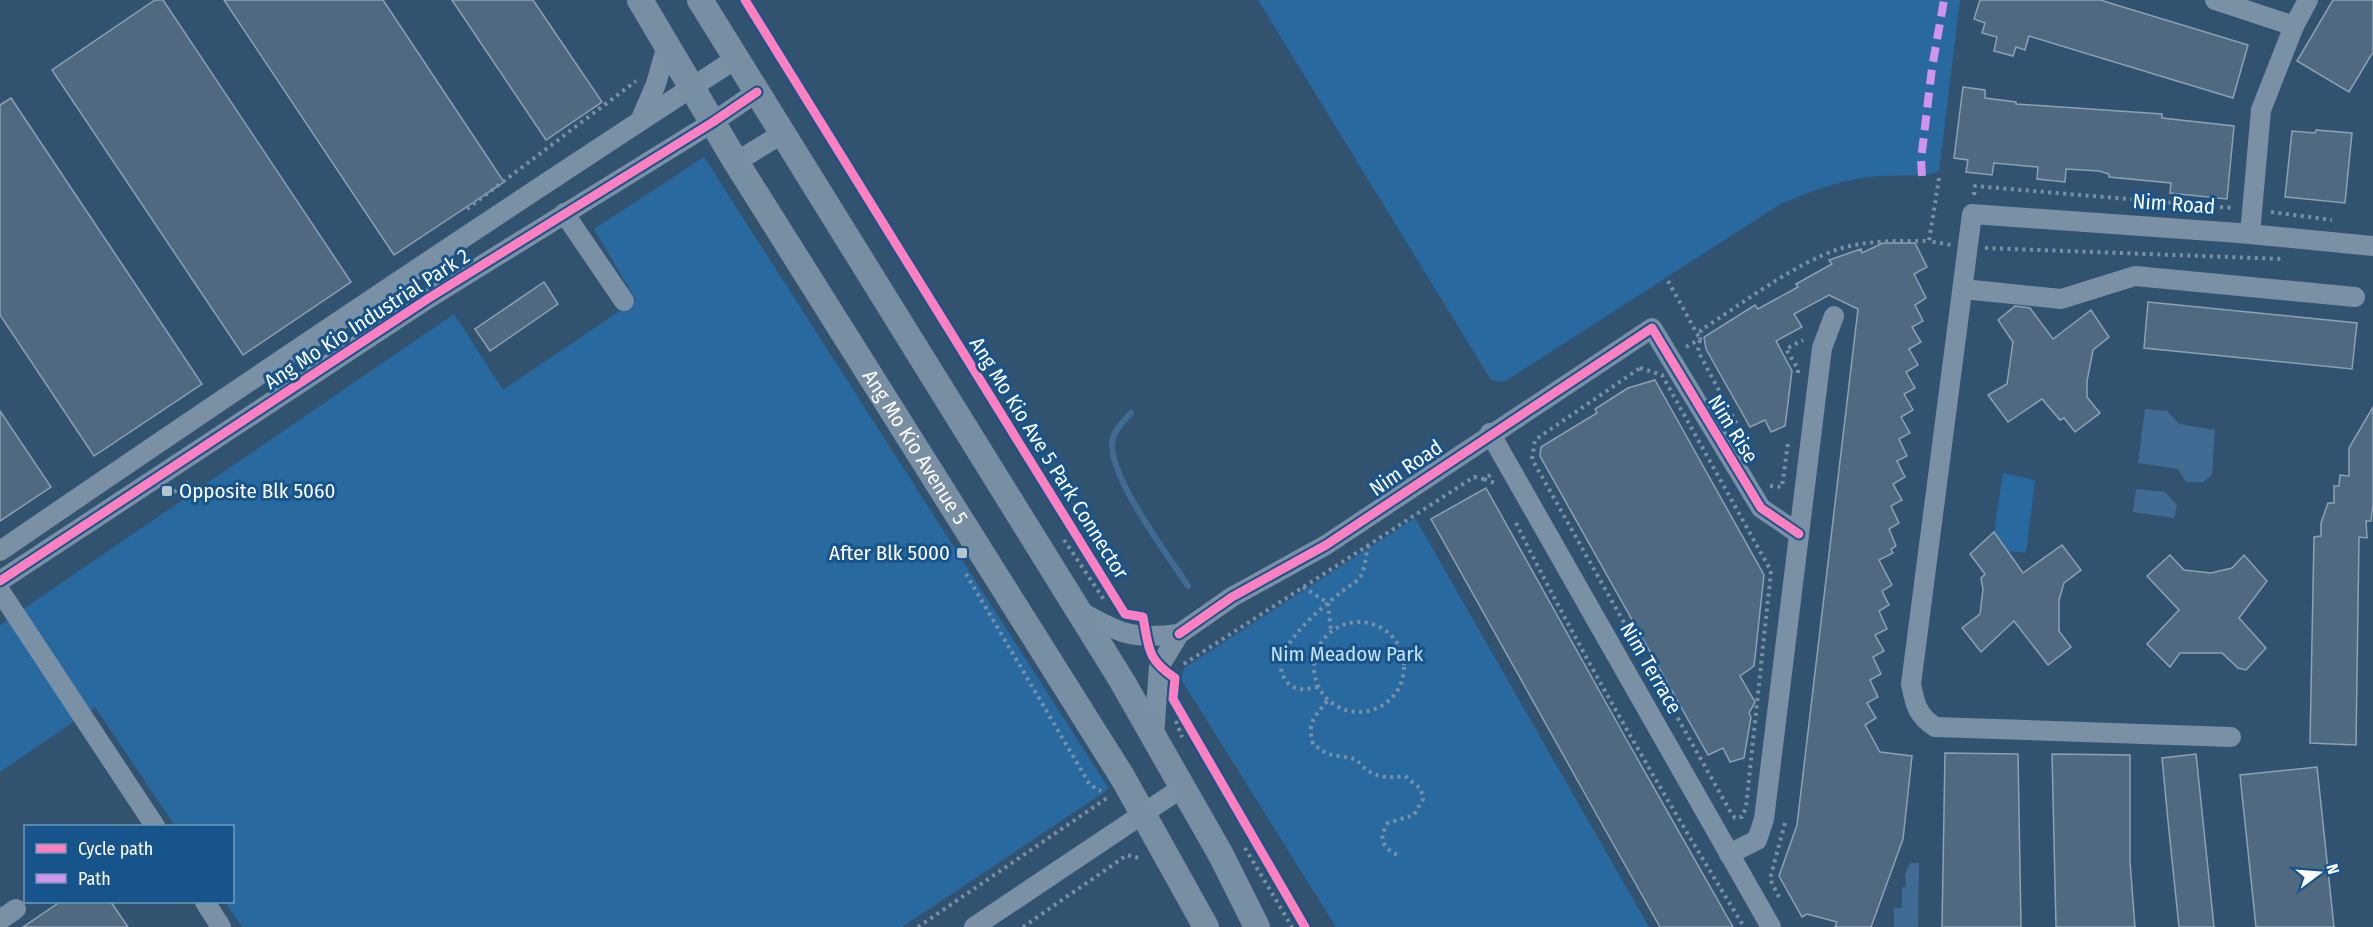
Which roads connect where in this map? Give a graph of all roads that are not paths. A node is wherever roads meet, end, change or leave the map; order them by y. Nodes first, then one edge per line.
1 (640, 0) edge
2 (700, 0) edge
3 (2215, 0) edge
4 (2308, 0) edge
5 (2294, 26) junction
6 (668, 45) junction
7 (737, 58) junction
8 (692, 88) junction
9 (757, 92) junction
10 (640, 121) junction
11 (713, 122) junction
12 (783, 134) junction
13 (736, 162) junction
14 (564, 213) junction
15 (2250, 234) junction
16 (2373, 246) edge
17 (1963, 289) junction
18 (2355, 297) dead end
19 (624, 301) dead end
20 (1834, 316) dead end
21 (1652, 328) joint
22 (1490, 433) junction
23 (1798, 534) junction
24 (0, 551) edge
25 (0, 581) edge
26 (0, 591) edge
27 (1079, 611) junction
28 (1179, 634) junction
29 (1154, 736) junction
30 (2231, 737) dead end
31 (1183, 787) junction
32 (1143, 813) junction
33 (154, 825) edge
34 (1729, 854) junction
35 (206, 903) edge
36 (221, 927) edge
37 (974, 927) edge
38 (1206, 927) edge
39 (1257, 927) edge
40 (1771, 927) edge

1 - 6 main road, Ang Mo Kio Avenue 5
2 - 7 main road
3 - 5 street
4 - 5 street
5 - 15 street
6 - 8 main road, Ang Mo Kio Avenue 5
6 - 10 street
7 - 8 street, Ang Mo Kio Industrial Park 2
7 - 9 main road
8 - 10 street, Ang Mo Kio Industrial Park 2
8 - 11 main road, Ang Mo Kio Avenue 5
9 - 11 street, Ang Mo Kio Industrial Park 2
9 - 12 main road
10 - 24 street, Ang Mo Kio Industrial Park 2
11 - 13 main road, Ang Mo Kio Avenue 5
11 - 14 street, Ang Mo Kio Industrial Park 2
12 - 13 street
12 - 27 main road
13 - 32 main road, Ang Mo Kio Avenue 5
14 - 19 street
14 - 25 street, Ang Mo Kio Industrial Park 2
15 - 16 street, Nim Road
15 - 17 street, Nim Road
17 - 18 street
17 - 30 street
20 - 23 street
21 - 22 street, Nim Road
21 - 23 street, Nim Rise
22 - 28 street, Nim Road
22 - 34 street, Nim Terrace
23 - 34 street
26 - 33 street
27 - 28 street
27 - 29 main road
28 - 29 street
29 - 31 main road
31 - 32 street
31 - 39 main road
32 - 37 street
32 - 38 main road, Ang Mo Kio Avenue 5
34 - 40 street, Nim Terrace
35 - 36 street

